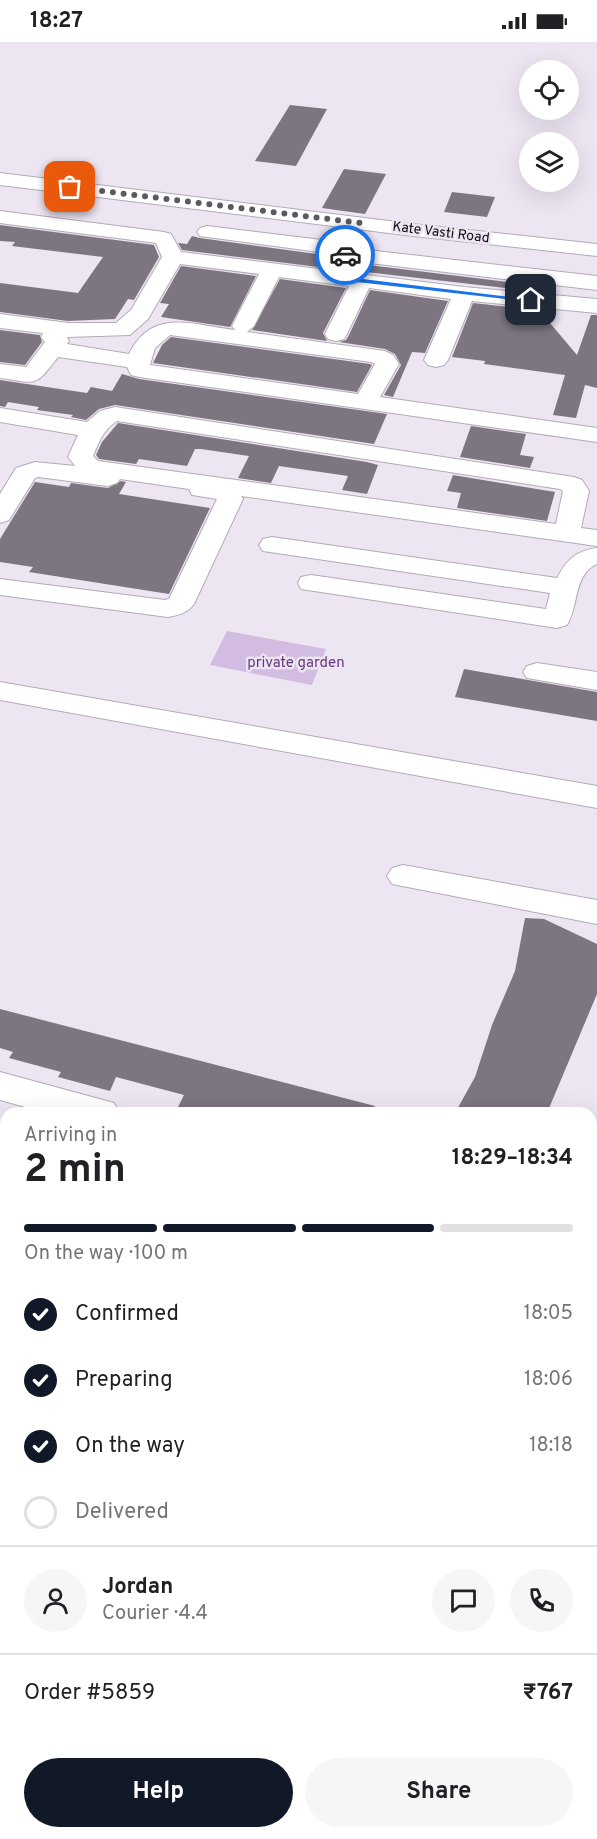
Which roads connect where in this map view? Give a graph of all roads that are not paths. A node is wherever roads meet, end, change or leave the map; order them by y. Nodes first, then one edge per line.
1 (0, 178) edge
2 (0, 217) edge
3 (361, 223) junction
4 (207, 232) dead end
5 (597, 250) edge
6 (346, 252) junction
7 (173, 257) junction
8 (272, 270) junction
9 (334, 278) junction
10 (362, 281) junction
11 (597, 283) edge
12 (464, 294) junction
13 (597, 306) edge
14 (0, 321) edge
15 (243, 326) dead end
16 (0, 329) edge
17 (336, 334) dead end
18 (52, 349) junction
19 (436, 360) dead end
20 (136, 362) junction
21 (0, 371) edge
22 (365, 404) junction
23 (0, 415) edge
24 (93, 430) junction
25 (597, 435) edge
26 (0, 515) edge
27 (567, 533) junction
28 (597, 538) edge
29 (272, 545) dead end
30 (597, 556) edge
31 (311, 583) dead end
32 (0, 587) edge
33 (565, 588) junction
34 (537, 672) dead end
35 (597, 681) edge
36 (0, 691) edge
37 (597, 797) edge
38 (403, 876) dead end
39 (597, 912) edge
40 (0, 1086) edge
41 (79, 1107) edge

1 - 3 street, Kate Vasti Road
2 - 7 street
3 - 5 street, Kate Vasti Road
3 - 6 street
4 - 6 street
6 - 9 street
6 - 11 street
7 - 8 street
7 - 14 street
8 - 9 street
8 - 15 street
9 - 10 street
10 - 12 street
10 - 17 street
12 - 13 street
12 - 19 street
16 - 18 street
18 - 20 street
18 - 21 street
20 - 22 street
20 - 22 street
22 - 25 street
23 - 24 street
24 - 27 street
24 - 27 street
26 - 32 street
27 - 28 street
29 - 33 street
30 - 33 street
31 - 33 street
34 - 35 street
36 - 37 street
38 - 39 street
40 - 41 street

